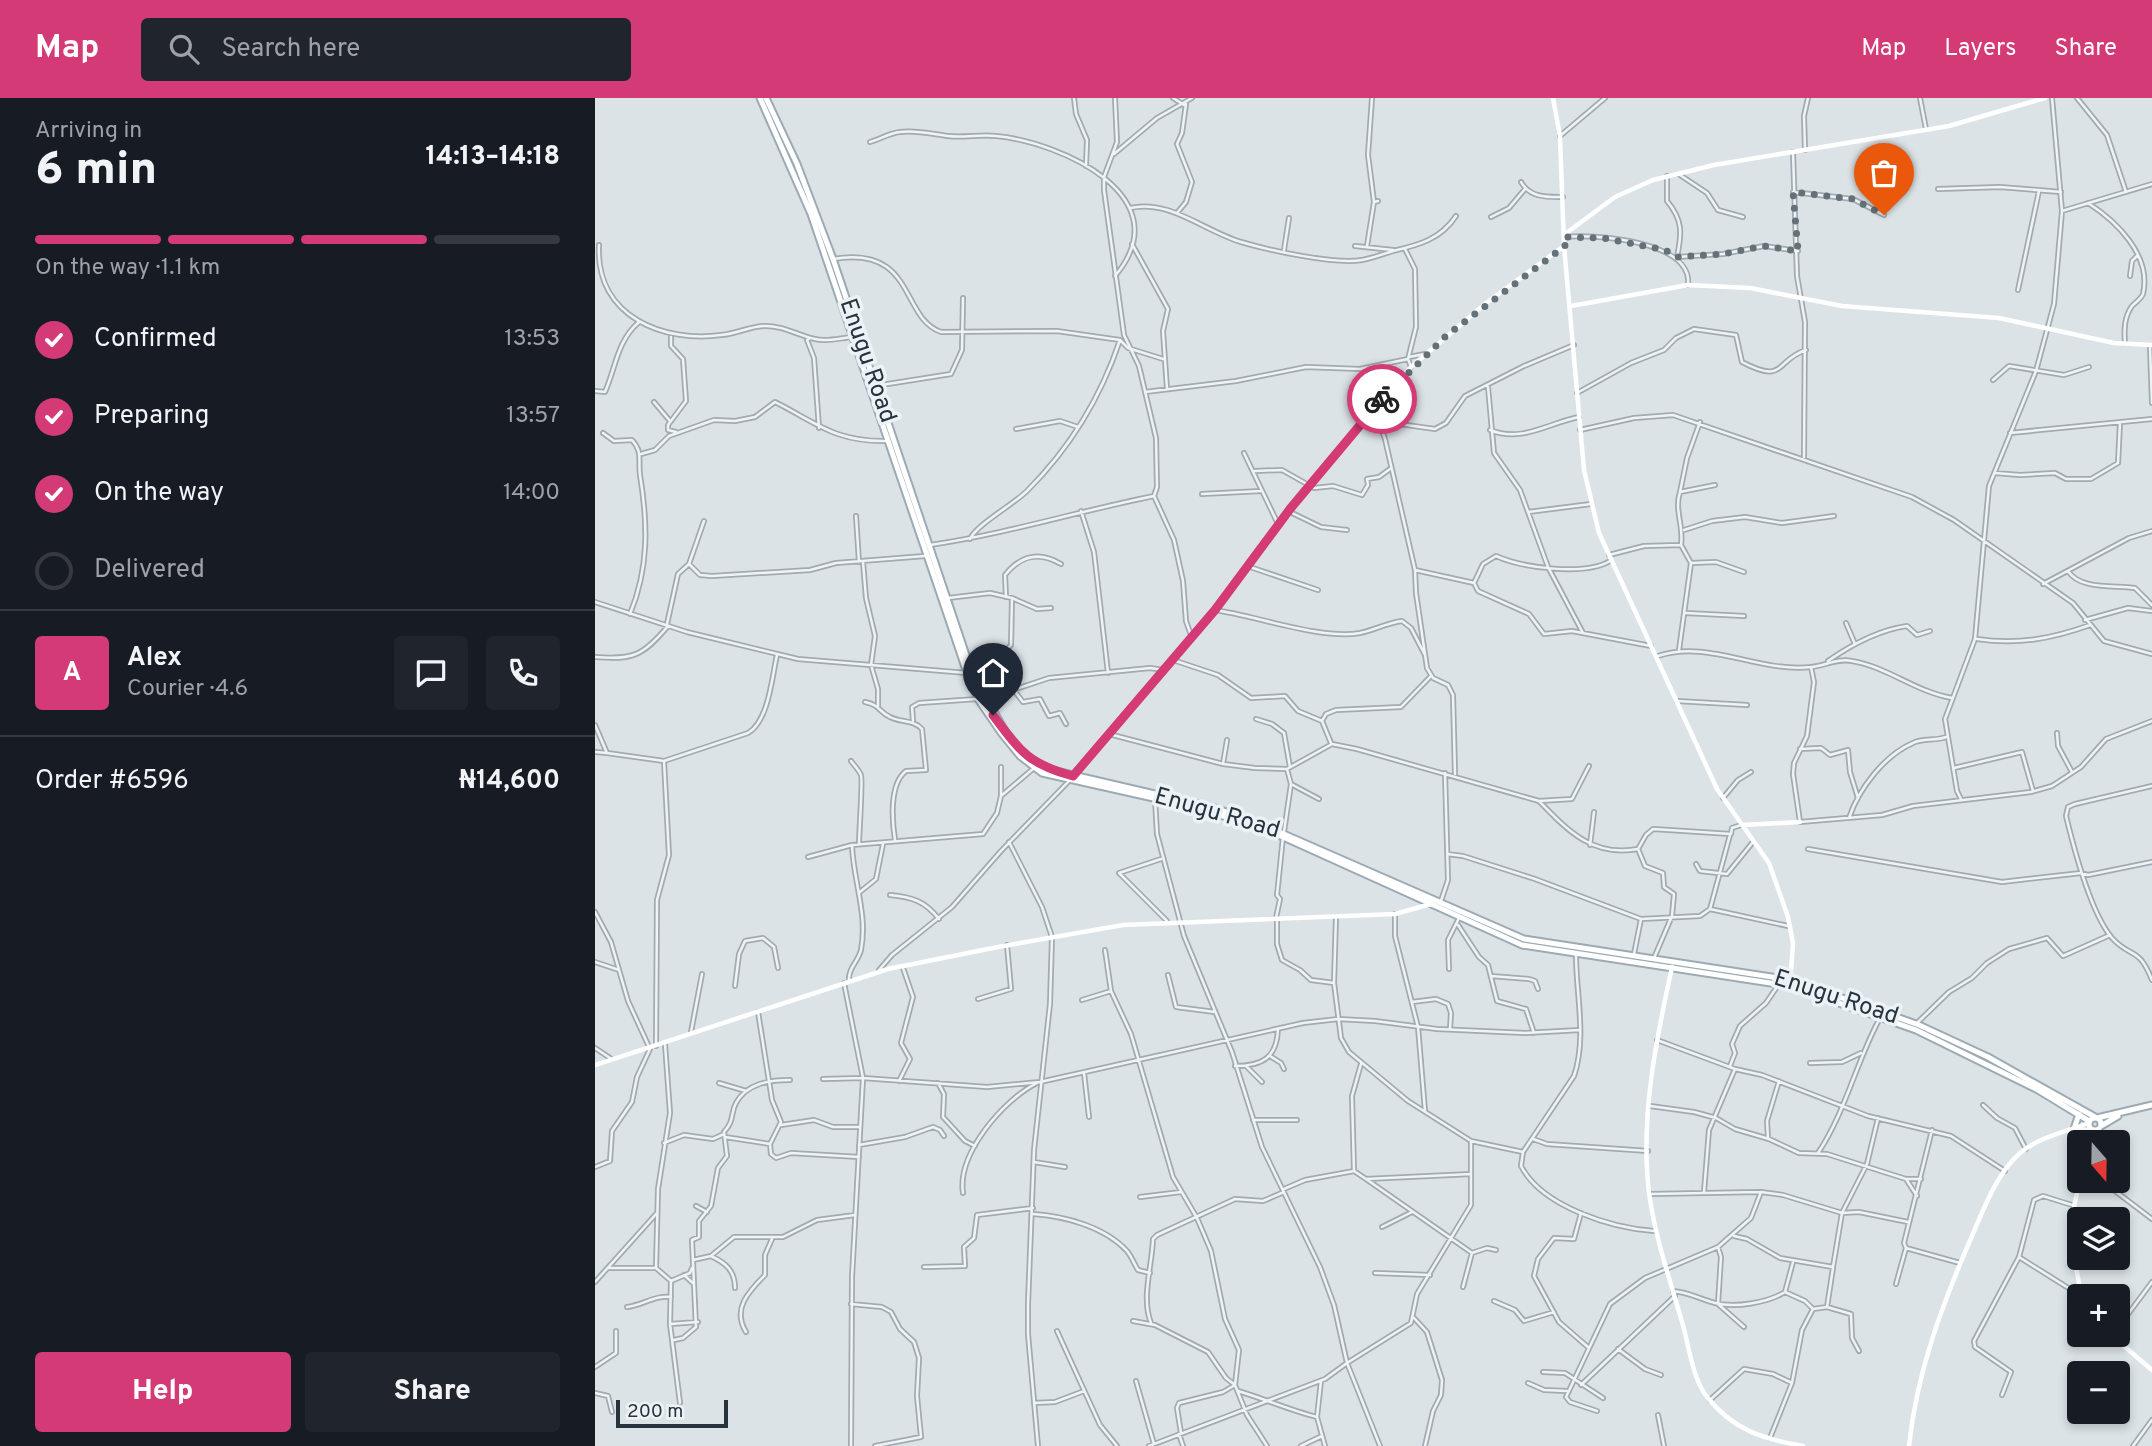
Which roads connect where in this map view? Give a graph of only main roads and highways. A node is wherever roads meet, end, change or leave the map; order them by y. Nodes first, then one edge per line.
1 (761, 98) edge
2 (766, 98) edge
3 (981, 699) junction
4 (1071, 779) junction
5 (1283, 834) junction
6 (1432, 903) junction
7 (1577, 951) junction
8 (1790, 983) junction
9 (2152, 1105) edge
10 (2078, 1114) junction
11 (2121, 1114) junction
12 (2096, 1118) junction
13 (2093, 1126) junction
14 (2070, 1130) road end

1 - 3 main road
2 - 3 main road, Enugu Road
3 - 4 main road, Enugu Road
3 - 4 main road
4 - 5 main road
4 - 5 main road, Enugu Road
5 - 6 main road, Enugu Road
6 - 7 main road, Enugu Road
6 - 7 main road
7 - 8 main road, Enugu Road
7 - 8 main road
8 - 10 main road
8 - 12 main road, Enugu Road
9 - 11 main road
10 - 13 main road
10 - 14 main road
11 - 12 main road
11 - 13 main road
12 - 13 main road
12 - 13 main road

